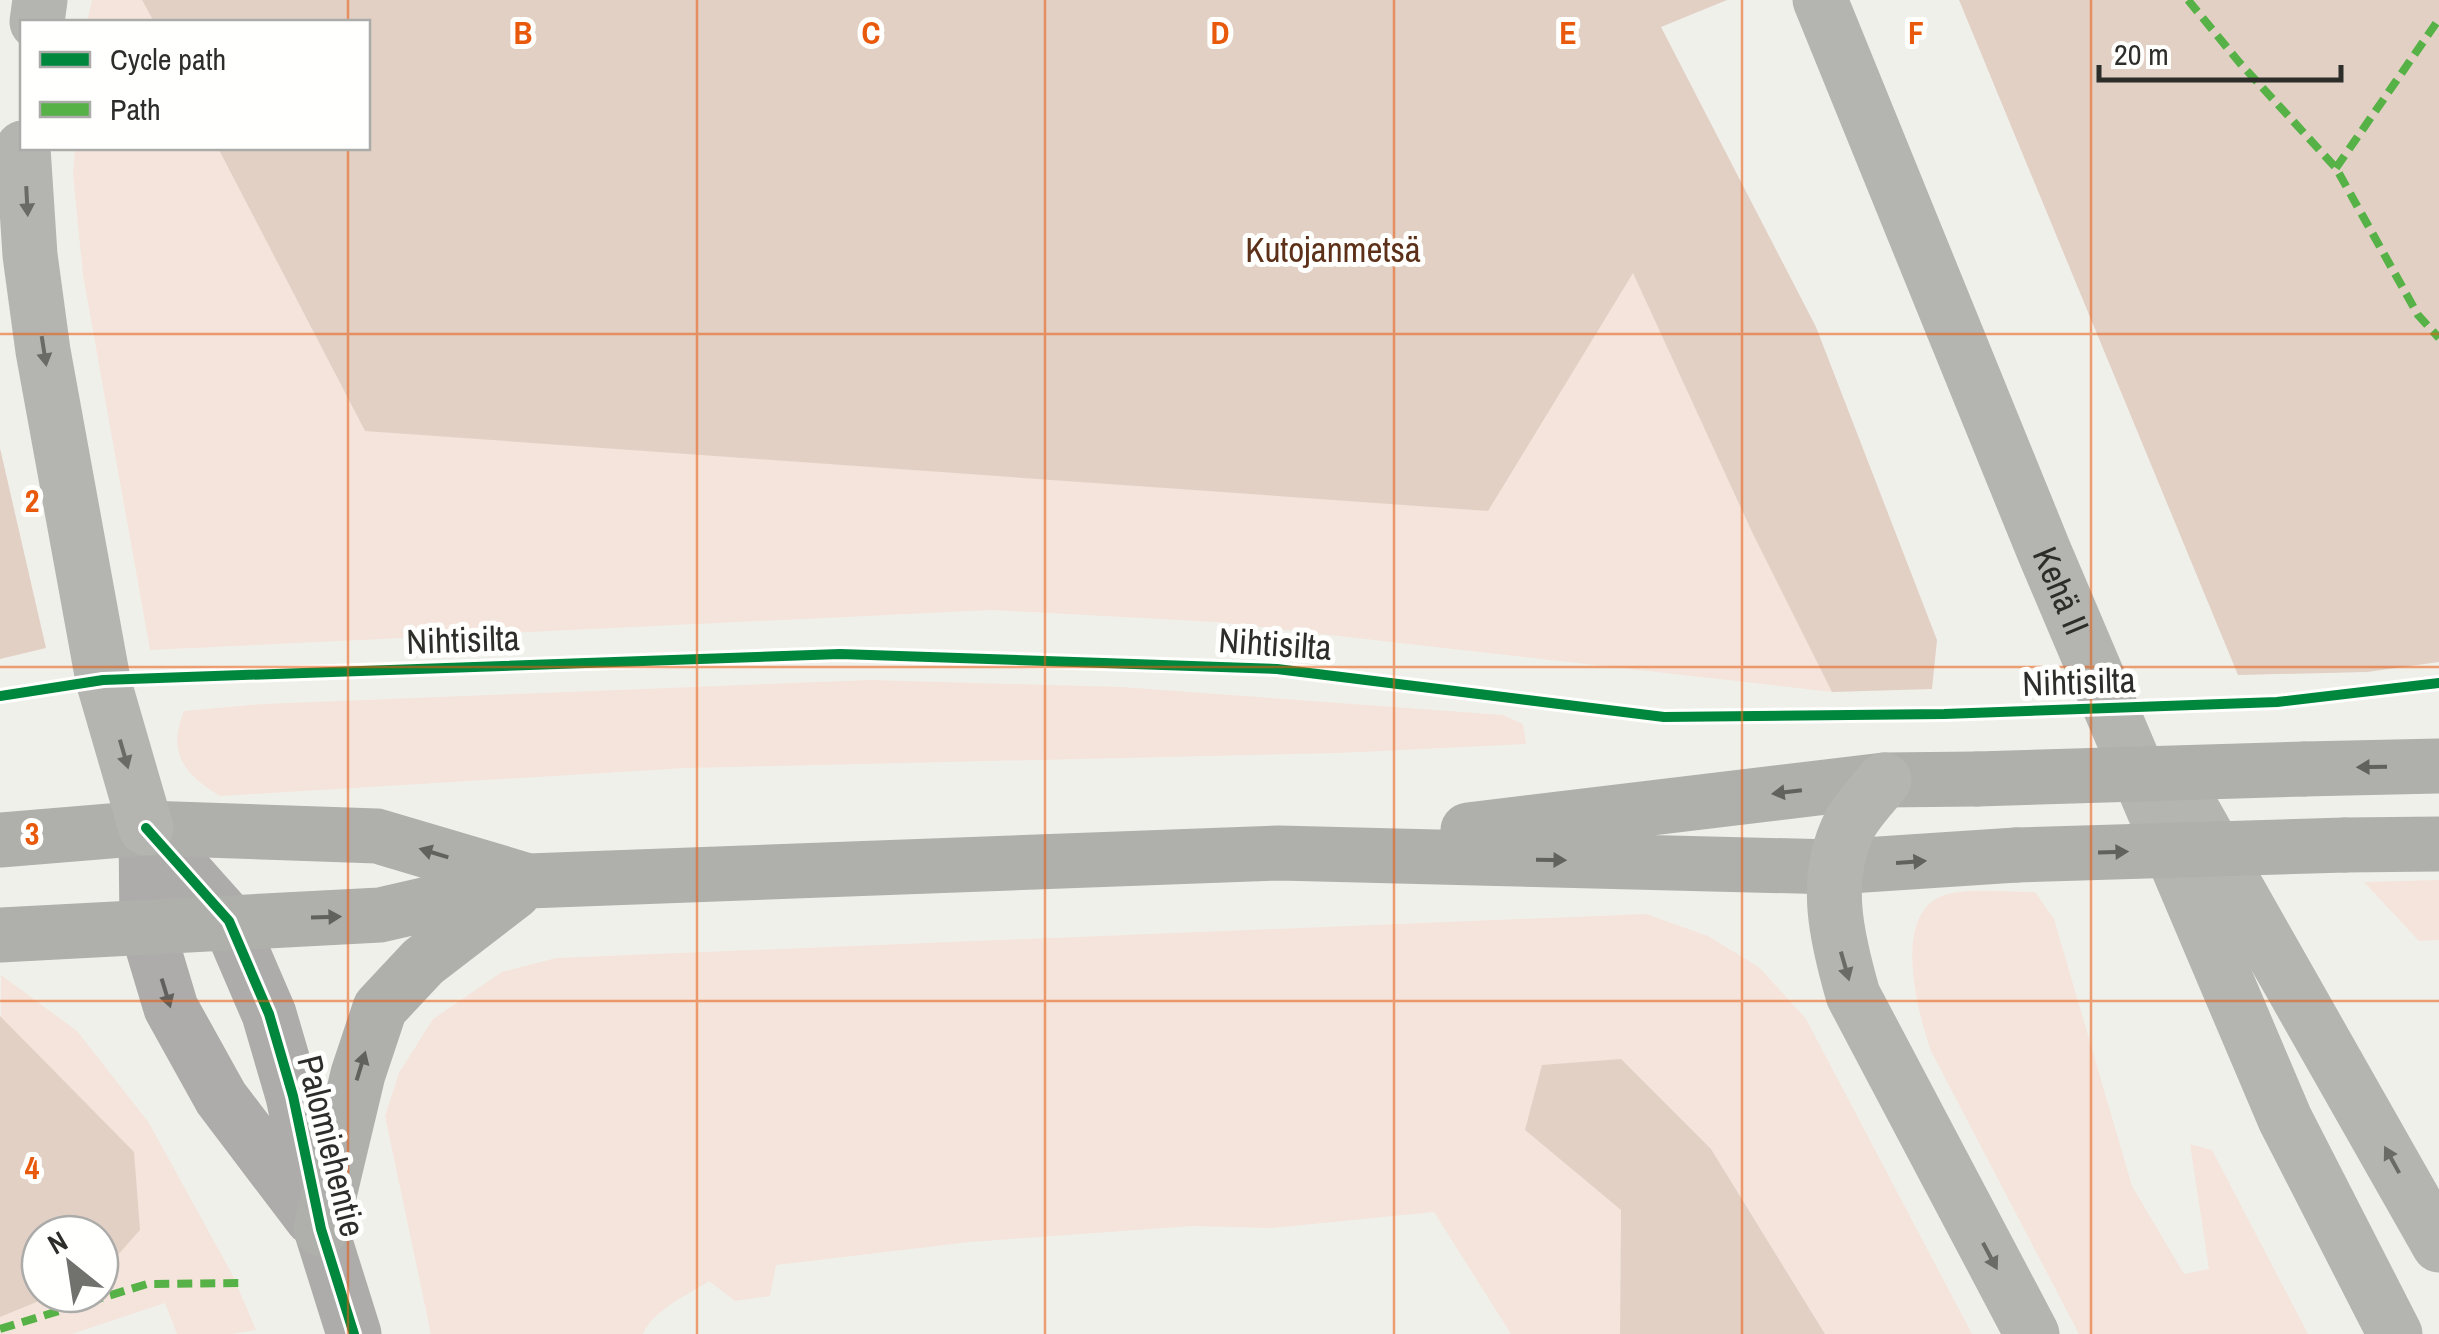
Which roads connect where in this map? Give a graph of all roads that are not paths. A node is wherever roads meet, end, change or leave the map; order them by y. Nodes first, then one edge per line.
1 (1820, 0) edge
2 (24, 150) edge
3 (2044, 551) junction
4 (2439, 766) edge
5 (1884, 780) junction
6 (146, 828) junction
7 (0, 840) edge
8 (2439, 844) edge
9 (1279, 853) junction
10 (1834, 866) junction
11 (528, 881) junction
12 (229, 921) junction
13 (147, 928) junction
14 (0, 935) edge
15 (320, 1229) junction
16 (2439, 1245) edge
17 (354, 1334) edge
18 (2032, 1334) edge
19 (2395, 1334) edge

1 - 3 highway, Kehä II
2 -> 6 highway
16 -> 3 highway
3 - 19 highway, Kehä II
4 -> 5 main road, bridge
5 -> 9 main road
5 - 10 highway
6 - 7 main road
11 -> 6 main road
6 - 12 street, Palomiehentie
6 - 13 street, Palomiehentie
10 -> 8 main road, bridge
9 -> 10 main road
9 - 11 main road
10 -> 18 highway
12 -> 11 main road
15 -> 11 main road
12 - 13 main road
12 - 15 street, Palomiehentie
13 - 14 main road
13 -> 15 street, Palomiehentie
15 - 17 street, Palomiehentie

